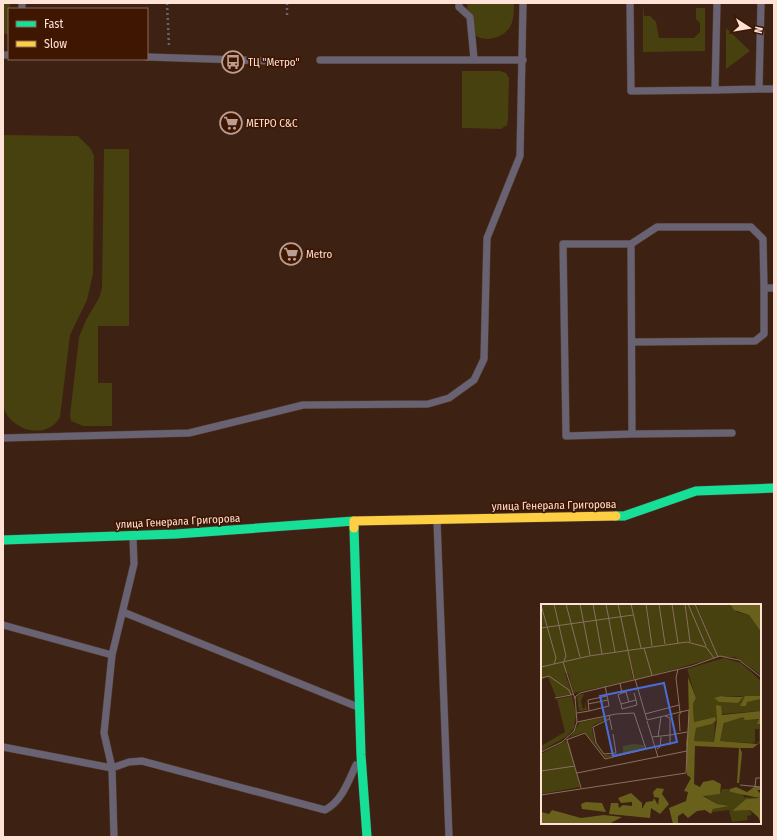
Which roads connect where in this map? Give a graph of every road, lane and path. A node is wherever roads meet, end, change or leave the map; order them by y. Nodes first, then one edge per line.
1 (167, 3) edge
2 (287, 3) edge
3 (458, 3) edge
4 (523, 3) edge
5 (630, 3) edge
6 (716, 3) edge
7 (761, 3) edge
8 (287, 16) dead end
9 (148, 57) edge
10 (169, 57) junction
11 (474, 59) junction
12 (320, 60) dead end
13 (523, 60) junction
14 (270, 61) dead end
15 (760, 89) junction
16 (774, 89) edge
17 (715, 90) junction
18 (631, 244) junction
19 (764, 288) junction
20 (774, 288) edge
21 (632, 342) junction
22 (732, 433) dead end
23 (632, 434) junction
24 (3, 438) edge
25 (774, 488) edge
26 (354, 520) junction
27 (437, 520) junction
28 (133, 536) junction
29 (3, 540) edge
30 (123, 612) junction
31 (3, 625) edge
32 (112, 655) junction
33 (360, 707) junction
34 (3, 747) edge
35 (361, 755) junction
36 (112, 768) junction
37 (114, 837) edge
38 (367, 837) edge
39 (449, 837) edge

1 - 10 path
2 - 8 path
3 - 11 lane
4 - 13 lane
5 - 17 lane
6 - 17 lane
7 - 15 lane
9 - 10 lane
10 - 14 lane
11 - 12 lane
11 - 13 lane
13 - 24 lane
15 - 16 lane
15 - 17 lane
18 - 19 lane
18 - 21 lane
18 - 23 lane
19 - 20 lane
19 - 21 lane
21 - 23 lane
22 - 23 lane
25 - 27 street, улица Генерала Григорова
26 - 27 street, улица Генерала Григорова
26 - 28 street, улица Генерала Григорова
26 - 33 street
27 - 39 lane
28 - 29 street, улица Генерала Григорова
28 - 30 lane
30 - 32 lane
30 - 33 lane
31 - 32 lane
32 - 36 lane
33 - 35 street
34 - 36 lane
35 - 36 lane
35 - 38 street
36 - 37 lane

